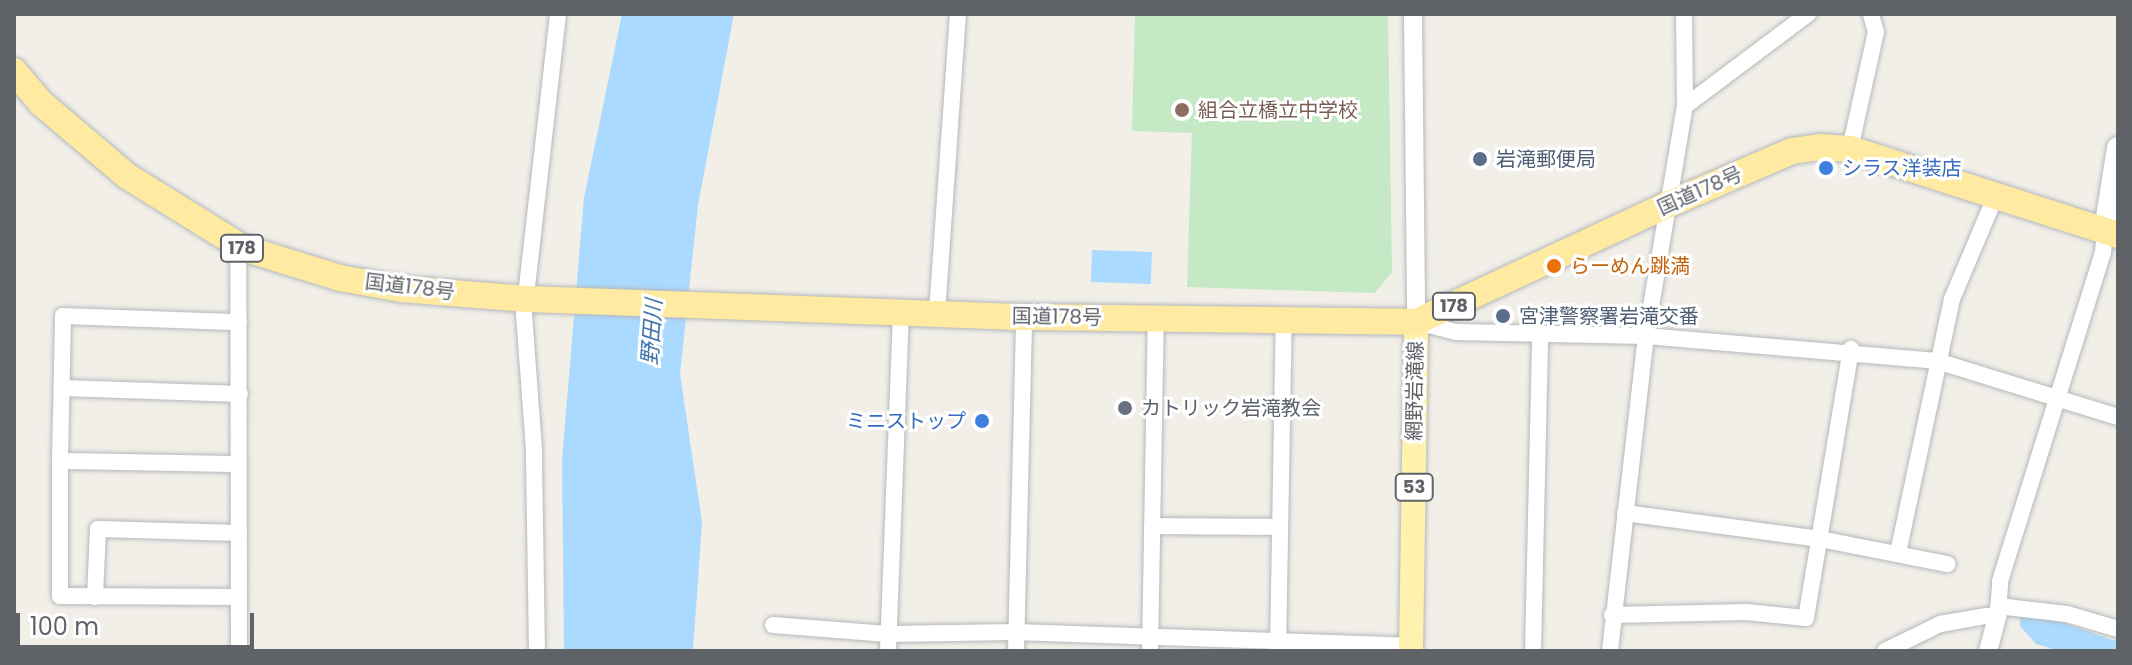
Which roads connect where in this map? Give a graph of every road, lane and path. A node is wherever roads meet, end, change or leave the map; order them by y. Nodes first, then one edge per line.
1 (558, 14) edge
2 (958, 14) edge
3 (1413, 14) edge
4 (1684, 14) edge
5 (1808, 14) edge
6 (1871, 14) edge
7 (14, 71) edge
8 (1685, 106) junction
9 (2118, 148) edge
10 (1850, 149) junction
11 (1996, 195) junction
12 (1667, 205) junction
13 (2111, 232) edge
14 (243, 248) junction
15 (528, 299) junction
16 (901, 311) junction
17 (937, 313) junction
18 (1024, 317) junction
19 (1156, 319) junction
20 (1284, 320) junction
21 (239, 322) junction
22 (1416, 322) junction
23 (1540, 333) junction
24 (1646, 336) junction
25 (1851, 349) junction
26 (1937, 361) junction
27 (63, 388) junction
28 (240, 394) junction
29 (2059, 397) junction
30 (2118, 417) edge
31 (60, 461) junction
32 (239, 464) junction
33 (1625, 513) junction
34 (1152, 526) junction
35 (1280, 527) junction
36 (239, 533) junction
37 (1820, 539) junction
38 (1898, 553) junction
39 (1948, 564) dead end
40 (95, 597) junction
41 (238, 597) junction
42 (1998, 613) junction
43 (1612, 615) junction
44 (773, 625) dead end
45 (2118, 629) edge
46 (1016, 632) junction
47 (888, 642) edge
48 (1150, 645) edge
49 (1278, 647) edge
50 (1411, 649) edge
51 (239, 651) edge
52 (537, 651) edge
53 (1016, 651) edge
54 (1533, 651) edge
55 (1610, 651) edge
56 (1885, 651) edge
57 (1988, 651) edge

1 - 15 street
2 - 17 street
3 - 22 street
4 - 8 street
5 - 8 street
6 - 10 street
7 - 14 highway, 国道178号 / 178
8 - 12 street
9 - 13 main road
10 - 11 highway, 国道178号 / 178
10 - 12 highway, 国道178号 / 178
11 - 13 highway, 国道178号 / 178
11 - 26 street
12 - 22 highway, 国道178号 / 178
12 - 24 street
13 - 29 street
14 - 15 highway, 国道178号 / 178
14 - 21 street
15 - 16 highway, 国道178号 / 178
15 - 52 street
16 - 17 highway, 国道178号 / 178
16 - 47 street
17 - 18 highway, 国道178号 / 178
18 - 19 highway, 国道178号 / 178
18 - 46 street
19 - 20 highway, 国道178号 / 178
19 - 34 street
20 - 22 highway, 国道178号 / 178
20 - 35 street
21 - 27 street
21 - 28 street
22 - 23 street
22 - 50 main road, 網野岩滝線 / 53
23 - 24 street
23 - 54 street
24 - 25 street
24 - 33 street
25 - 26 street
25 - 37 street
26 - 29 street
26 - 38 street
27 - 28 street
27 - 31 street
28 - 32 street
29 - 30 street
29 - 42 street
31 - 32 street
31 - 40 street
32 - 36 street
33 - 37 street
33 - 43 street
34 - 35 street
34 - 48 street
35 - 49 street
36 - 40 street
36 - 41 street
37 - 38 street
37 - 43 street
38 - 39 street
40 - 41 street
41 - 51 street
42 - 45 street
42 - 56 street
42 - 57 street
43 - 55 street
44 - 47 street
46 - 47 street
46 - 48 street
46 - 53 street
48 - 49 street
49 - 50 street

